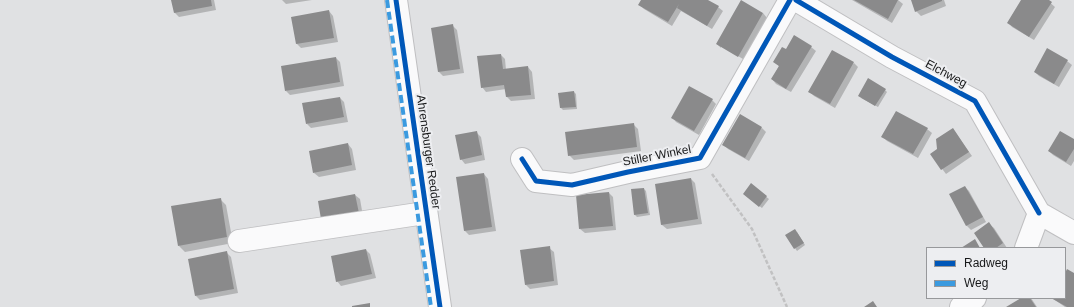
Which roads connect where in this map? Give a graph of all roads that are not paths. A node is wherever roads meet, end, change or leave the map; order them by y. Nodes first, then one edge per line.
1 (396, 0) edge
2 (790, 0) edge
3 (796, 0) edge
4 (522, 159) dead end
5 (426, 209) junction
6 (1039, 213) junction
7 (1074, 233) edge
8 (239, 241) dead end
9 (1026, 247) edge
10 (974, 299) edge
11 (440, 307) edge
12 (960, 307) edge

1 - 5 street, Ahrensburger Redder
2 - 4 street, Stiller Winkel
3 - 6 street, Elchweg
5 - 8 street
5 - 11 street, Ahrensburger Redder
6 - 7 street
6 - 9 street
10 - 12 street

